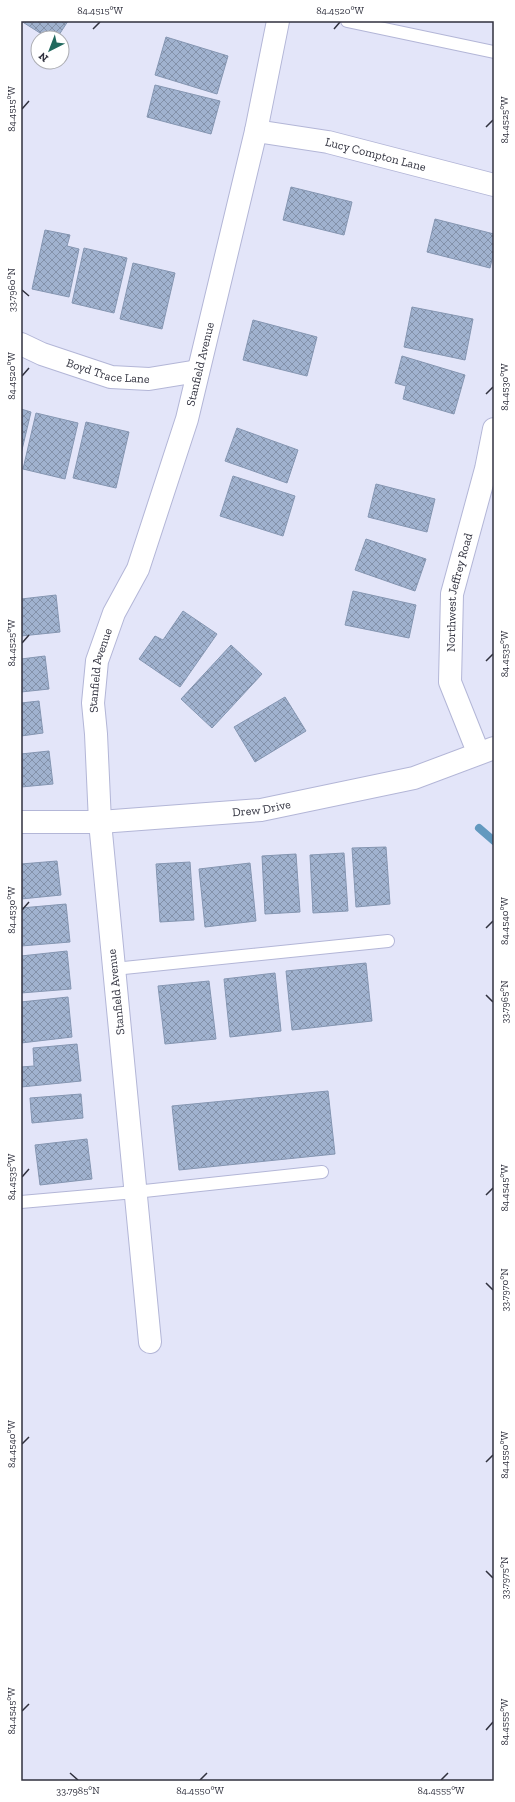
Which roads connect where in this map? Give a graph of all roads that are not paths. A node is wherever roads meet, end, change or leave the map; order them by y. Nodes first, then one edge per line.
1 (278, 21) edge
2 (347, 21) edge
3 (494, 52) edge
4 (256, 132) junction
5 (494, 185) edge
6 (21, 344) edge
7 (198, 372) junction
8 (494, 430) edge
9 (486, 750) edge
10 (21, 822) edge
11 (100, 822) junction
12 (388, 941) dead end
13 (114, 969) junction
14 (322, 1172) dead end
15 (135, 1192) junction
16 (21, 1202) edge
17 (150, 1342) dead end

1 - 4 street, Stanfield Avenue
2 - 3 lane
4 - 5 street, Lucy Compton Lane
4 - 7 street, Stanfield Avenue
6 - 7 street, Boyd Trace Lane
7 - 11 street, Stanfield Avenue
8 - 9 street, Northwest Jeffrey Road
9 - 11 street, Drew Drive
10 - 11 street, Drew Drive
11 - 13 street, Stanfield Avenue
12 - 13 lane
13 - 15 street, Stanfield Avenue
14 - 15 lane
15 - 16 lane
15 - 17 street, Stanfield Avenue

